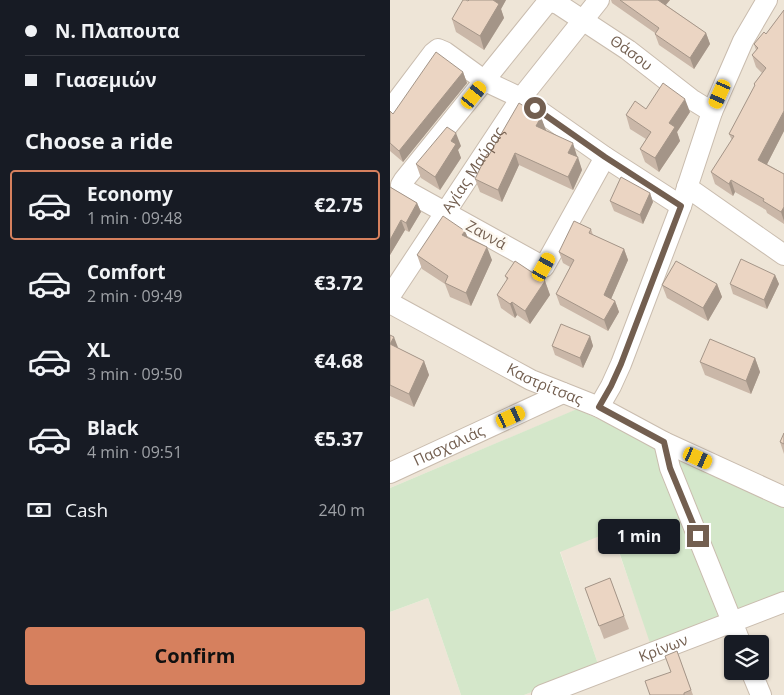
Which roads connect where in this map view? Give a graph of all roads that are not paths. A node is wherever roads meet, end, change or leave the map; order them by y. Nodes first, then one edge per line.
1 (599, 0) edge
2 (766, 0) edge
3 (583, 21) junction
4 (485, 81) junction
5 (521, 98) junction
6 (390, 110) edge
7 (712, 112) junction
8 (605, 157) junction
9 (684, 197) junction
10 (446, 213) junction
11 (784, 255) edge
12 (390, 296) edge
13 (390, 303) edge
14 (563, 393) junction
15 (599, 407) junction
16 (664, 442) junction
17 (390, 473) edge
18 (784, 497) edge
19 (784, 602) edge
20 (732, 622) junction
21 (737, 635) edge
22 (755, 680) edge
23 (542, 695) edge
24 (761, 695) edge

1 - 3 street, Αγίας Μαύρας
2 - 7 street
3 - 4 street, Θάσου
3 - 5 street, Αγίας Μαύρας
3 - 7 street, Θάσου
4 - 5 street
4 - 6 street
4 - 10 street, Ζαννά
5 - 8 street
5 - 10 street, Αγίας Μαύρας
7 - 9 street
8 - 9 street
8 - 10 street, Ζαννά
9 - 11 street
9 - 15 street
10 - 12 street, Αγίας Μαύρας
13 - 14 street, Καστρίτσας
14 - 15 street, Καστρίτσας
14 - 17 street, Πασχαλιάς
15 - 16 street, Καστρίτσας
16 - 18 street, Καστρίτσας
16 - 20 street
19 - 20 street, Κρίνων
20 - 21 street
20 - 23 street, Κρίνων
22 - 24 street

